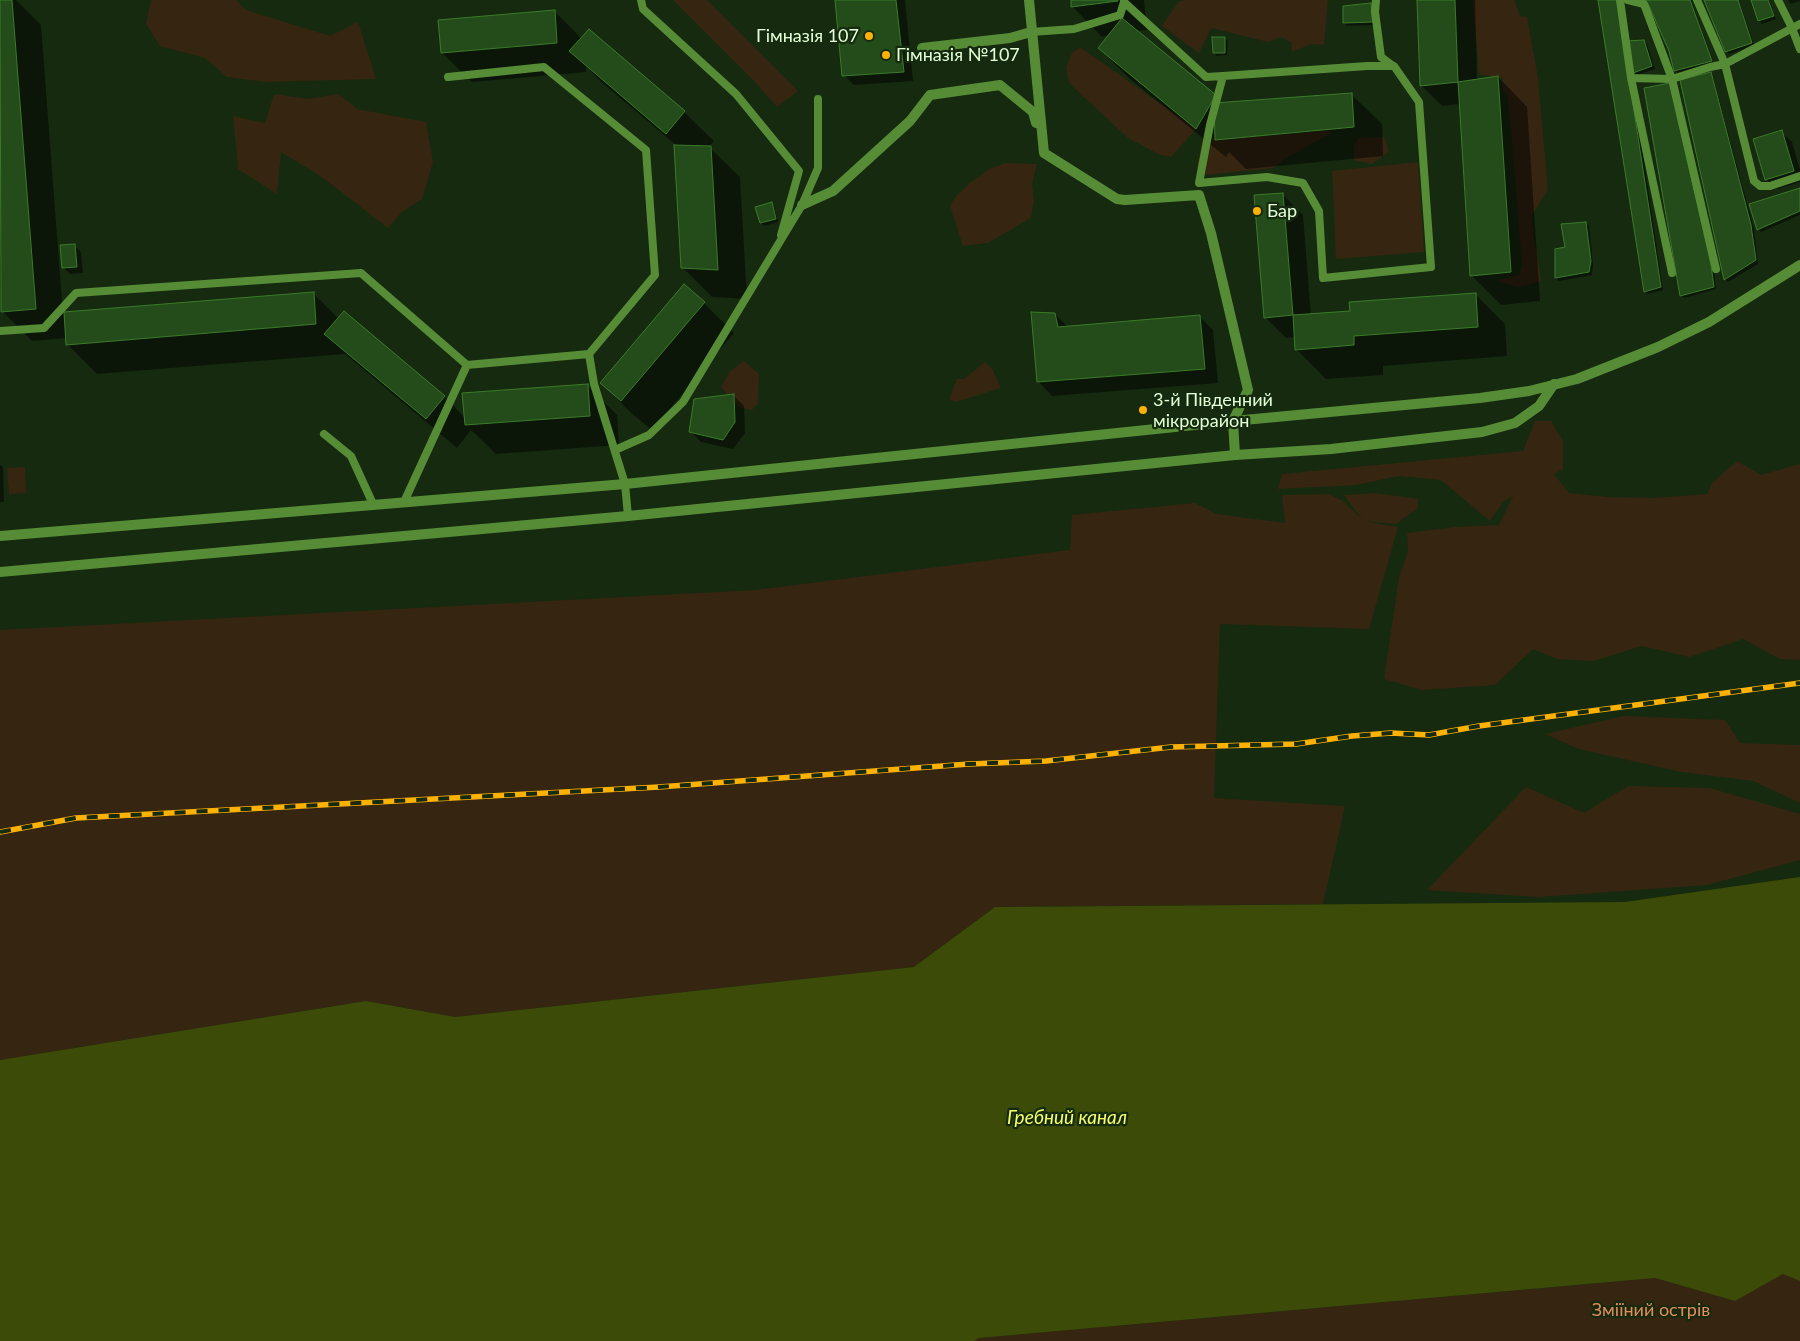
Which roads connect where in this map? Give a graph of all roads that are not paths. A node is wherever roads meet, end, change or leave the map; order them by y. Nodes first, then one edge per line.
1 (641, 0) edge
2 (1029, 0) edge
3 (1376, 0) edge
4 (1620, 0) edge
5 (1628, 0) edge
6 (1697, 0) edge
7 (1778, 0) edge
8 (1124, 1) edge
9 (1796, 26) edge
10 (1031, 32) junction
11 (922, 48) dead end
12 (1800, 49) edge
13 (1725, 64) junction
14 (1394, 66) junction
15 (1223, 76) junction
16 (448, 77) dead end
17 (1631, 78) junction
18 (1672, 79) junction
19 (818, 99) dead end
20 (1044, 154) junction
21 (1800, 176) edge
22 (1199, 183) junction
23 (1199, 195) junction
24 (802, 205) junction
25 (779, 244) junction
26 (1800, 265) edge
27 (1716, 268) dead end
28 (1672, 273) dead end
29 (0, 331) edge
30 (589, 354) junction
31 (467, 365) junction
32 (1554, 384) junction
33 (1233, 421) junction
34 (324, 434) dead end
35 (614, 450) junction
36 (1235, 455) junction
37 (625, 484) junction
38 (404, 502) junction
39 (373, 504) junction
40 (628, 516) junction
41 (0, 536) edge
42 (0, 572) edge

1 - 25 lane
2 - 10 street
3 - 14 lane
4 - 17 lane
5 - 18 lane
6 - 13 lane
7 - 9 lane
8 - 10 lane
8 - 15 lane
9 - 12 lane
9 - 13 lane
10 - 11 street
10 - 20 street
13 - 18 lane
13 - 21 lane
14 - 15 lane
14 - 22 lane
15 - 22 lane
16 - 30 lane
17 - 18 lane
17 - 28 lane
18 - 27 lane
19 - 24 lane
20 - 23 street
20 - 24 street
22 - 23 lane
23 - 33 street
24 - 25 lane
25 - 35 lane
26 - 32 street
29 - 31 lane
30 - 31 lane
30 - 35 lane
31 - 38 lane
32 - 33 street
32 - 36 street
33 - 36 street
33 - 37 street
34 - 39 lane
35 - 37 lane
36 - 40 street
37 - 38 street
37 - 40 lane
38 - 39 street
39 - 41 street
40 - 42 street

